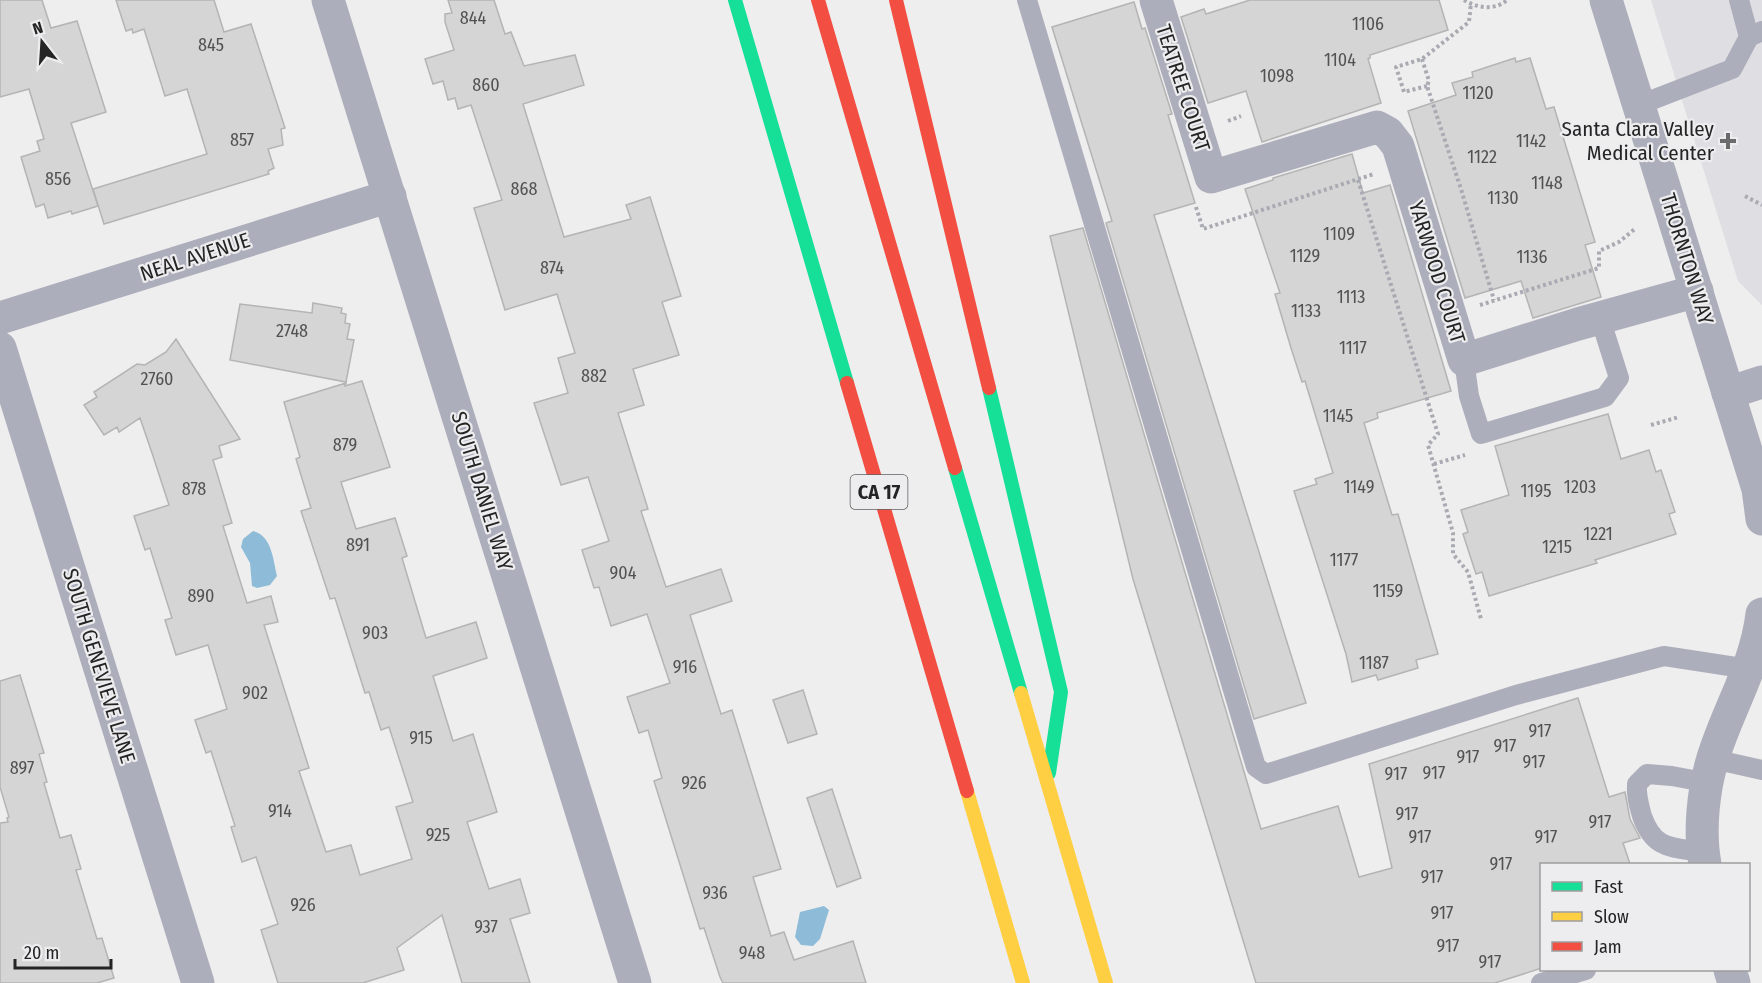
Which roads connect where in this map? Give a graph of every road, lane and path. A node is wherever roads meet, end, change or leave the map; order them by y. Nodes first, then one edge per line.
1 (328, 0) edge
2 (735, 0) edge
3 (818, 0) edge
4 (896, 0) edge
5 (1027, 0) edge
6 (1156, 0) edge
7 (1464, 0) edge
8 (1507, 0) edge
9 (1606, 0) edge
10 (1739, 0) edge
11 (1471, 3) junction
12 (1756, 34) edge
13 (1422, 59) junction
14 (1427, 86) junction
15 (1639, 105) junction
16 (1383, 171) dead end
17 (1211, 177) joint
18 (1358, 180) junction
19 (390, 196) junction
20 (1745, 196) dead end
21 (1762, 205) edge
22 (1196, 206) dead end
23 (1636, 228) dead end
24 (1697, 291) junction
25 (1494, 300) junction
26 (1470, 308) dead end
27 (0, 318) edge
28 (1600, 318) junction
29 (0, 348) edge
30 (1464, 360) junction
31 (1762, 382) edge
32 (1728, 393) junction
33 (1679, 417) dead end
34 (1651, 425) dead end
35 (1472, 453) dead end
36 (1434, 464) junction
37 (1762, 519) edge
38 (1762, 614) edge
39 (1481, 619) dead end
40 (1749, 669) junction
41 (1762, 770) edge
42 (1711, 771) junction
43 (1047, 785) junction
44 (1704, 858) edge
45 (1580, 971) edge
46 (198, 983) edge
47 (635, 983) edge
48 (1023, 983) edge
49 (1106, 983) edge
50 (1541, 983) edge

1 - 19 street, SOUTH DANIEL WAY
2 - 48 highway, CA 17
3 - 43 highway
4 - 43 highway
5 - 40 lane
6 - 17 street, TEATREE COURT
7 - 11 path
8 - 11 path
9 - 15 street, THORNTON WAY
10 - 12 lane
11 - 13 path
12 - 15 lane
13 - 14 path
13 - 14 path
14 - 25 path
15 - 24 street, THORNTON WAY
16 - 18 path
17 - 30 street, YARWOOD COURT
18 - 22 path
18 - 36 path
19 - 27 street, NEAL AVENUE
19 - 47 street, SOUTH DANIEL WAY
20 - 21 path
23 - 25 path
24 - 28 street, YARWOOD COURT
24 - 32 street, THORNTON WAY
25 - 26 path
28 - 30 street, YARWOOD COURT
28 - 30 lane
29 - 46 street, SOUTH GENEVIEVE LANE
31 - 32 street
32 - 37 street, THORNTON WAY
33 - 34 path
35 - 36 path
36 - 39 path
38 - 40 street
40 - 42 street
41 - 42 lane
42 - 44 street
42 - 44 lane
43 - 49 highway
45 - 50 lane

